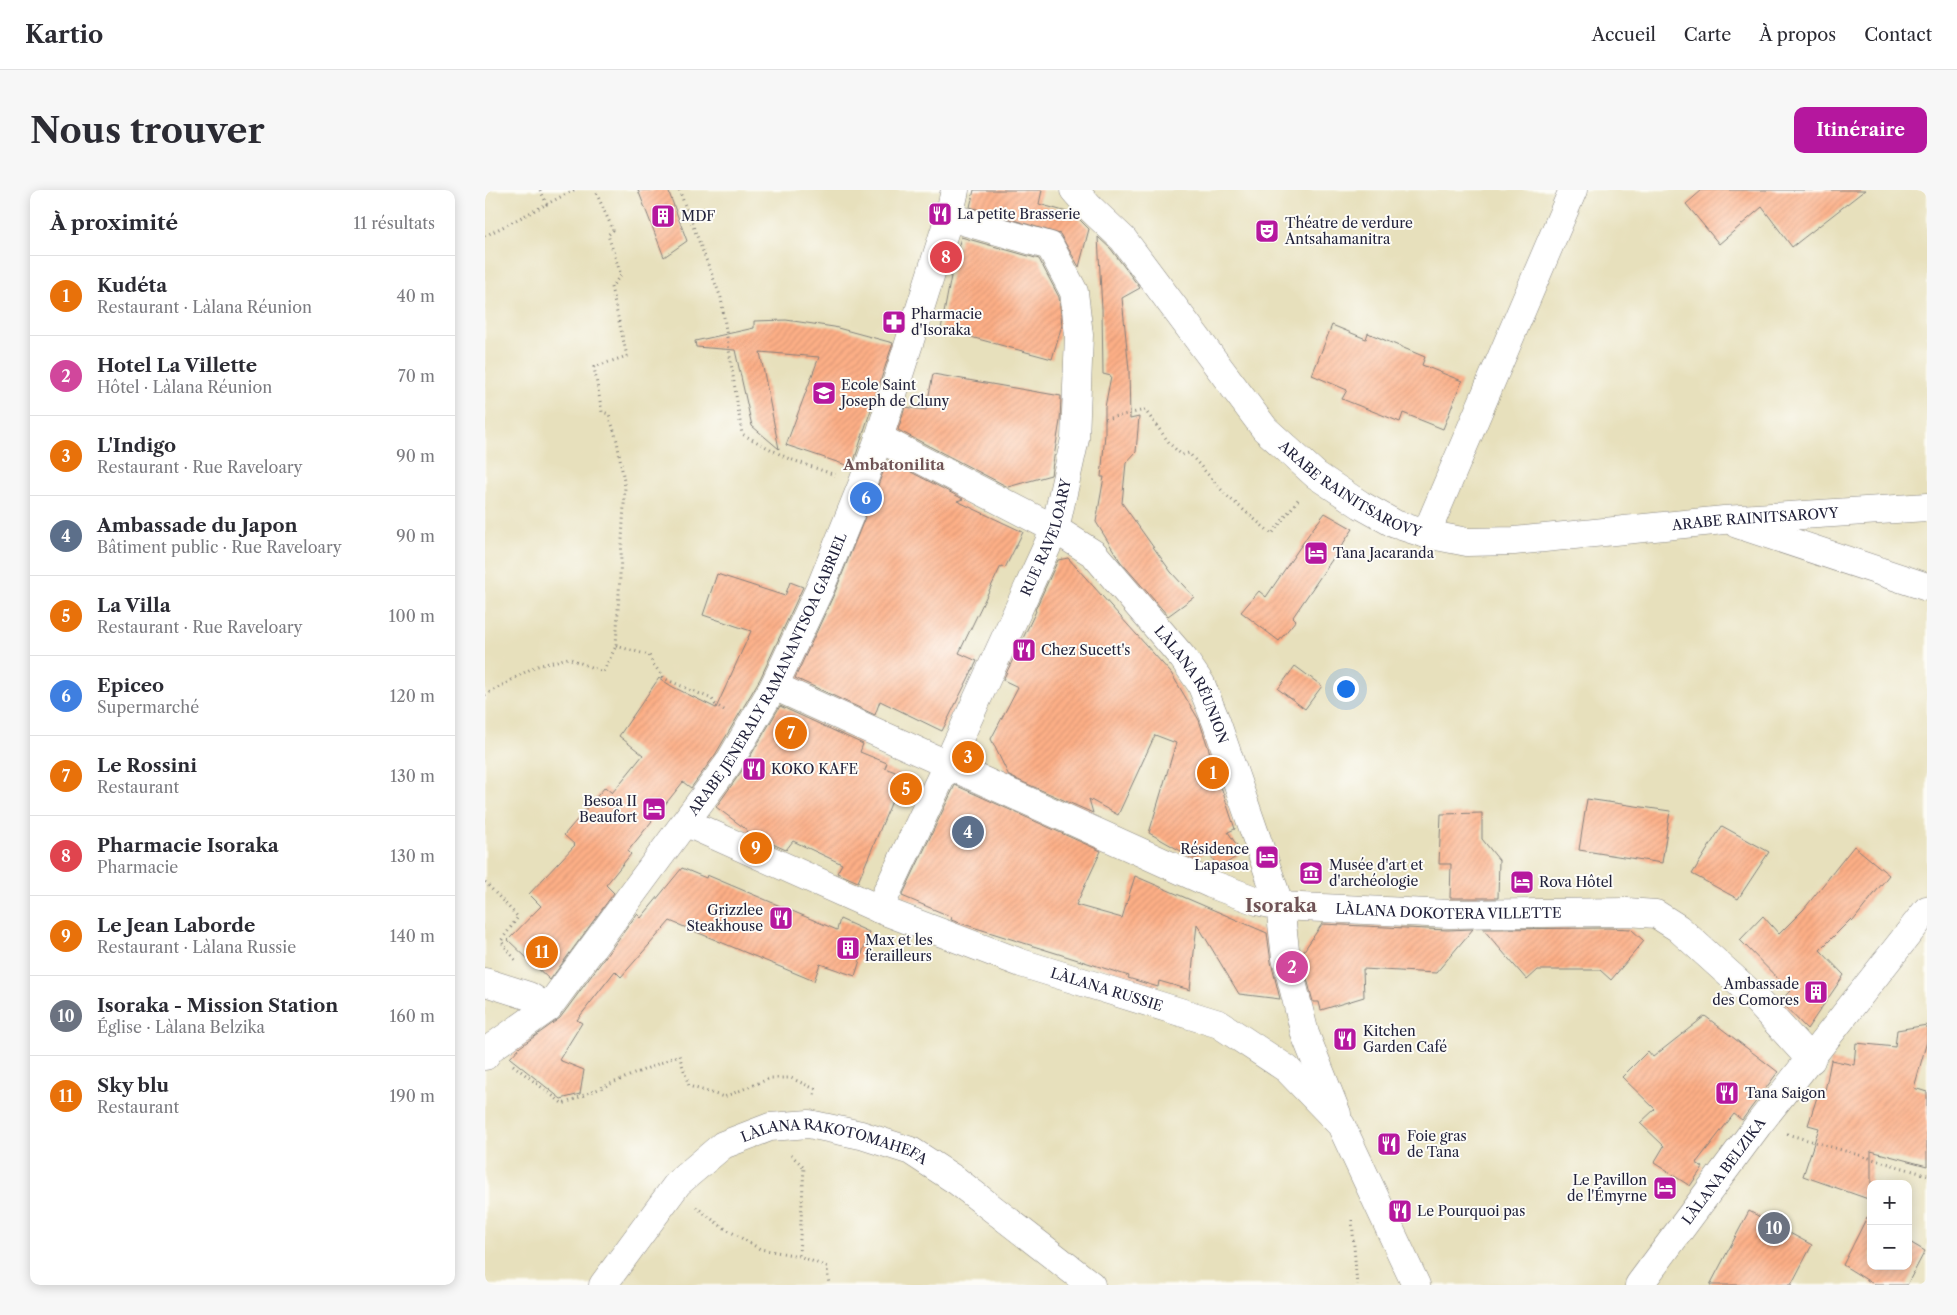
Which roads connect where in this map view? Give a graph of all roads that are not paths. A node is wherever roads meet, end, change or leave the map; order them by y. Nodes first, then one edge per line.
1 (955, 190) edge
2 (1074, 190) edge
3 (1573, 190) edge
4 (949, 217) junction
5 (879, 438) junction
6 (1927, 507) edge
7 (1724, 520) junction
8 (1055, 529) junction
9 (1426, 534) junction
10 (1927, 587) edge
11 (774, 686) junction
12 (947, 765) junction
13 (687, 823) junction
14 (1280, 906) junction
15 (879, 909) junction
16 (1927, 910) edge
17 (485, 982) edge
18 (547, 1008) junction
19 (488, 1052) edge
20 (1811, 1060) junction
21 (1341, 1125) junction
22 (603, 1285) edge
23 (1091, 1285) edge
24 (1416, 1285) edge
25 (1639, 1285) edge

1 - 4 street, ARABE JENERALY RAMANANTSOA GABRIEL
2 - 9 street, ARABE RAINITSAROVY
3 - 9 street
4 - 5 street, ARABE JENERALY RAMANANTSOA GABRIEL
4 - 8 street, RUE RAVELOARY
5 - 8 street, LÀLANA RÉUNION
5 - 11 street, ARABE JENERALY RAMANANTSOA GABRIEL
6 - 7 street, ARABE RAINITSAROVY
7 - 9 street, ARABE RAINITSAROVY
7 - 10 street
8 - 12 street, RUE RAVELOARY
8 - 14 street, LÀLANA RÉUNION
11 - 12 street, LÀLANA DOKOTERA VILLETTE
11 - 13 street, ARABE JENERALY RAMANANTSOA GABRIEL
12 - 14 street, LÀLANA DOKOTERA VILLETTE
12 - 15 street, RUE RAVELOARY
13 - 15 street, LÀLANA RUSSIE
13 - 18 street, ARABE JENERALY RAMANANTSOA GABRIEL
14 - 20 street, LÀLANA DOKOTERA VILLETTE
14 - 21 street, LÀLANA RÉUNION
15 - 21 street, LÀLANA RUSSIE
16 - 20 street, LÀLANA BELZIKA
17 - 18 street
18 - 19 street, ARABE JENERALY RAMANANTSOA GABRIEL
20 - 25 street, LÀLANA BELZIKA
21 - 24 street, LÀLANA RUSSIE
22 - 23 street, LÀLANA RAKOTOMAHEFA

